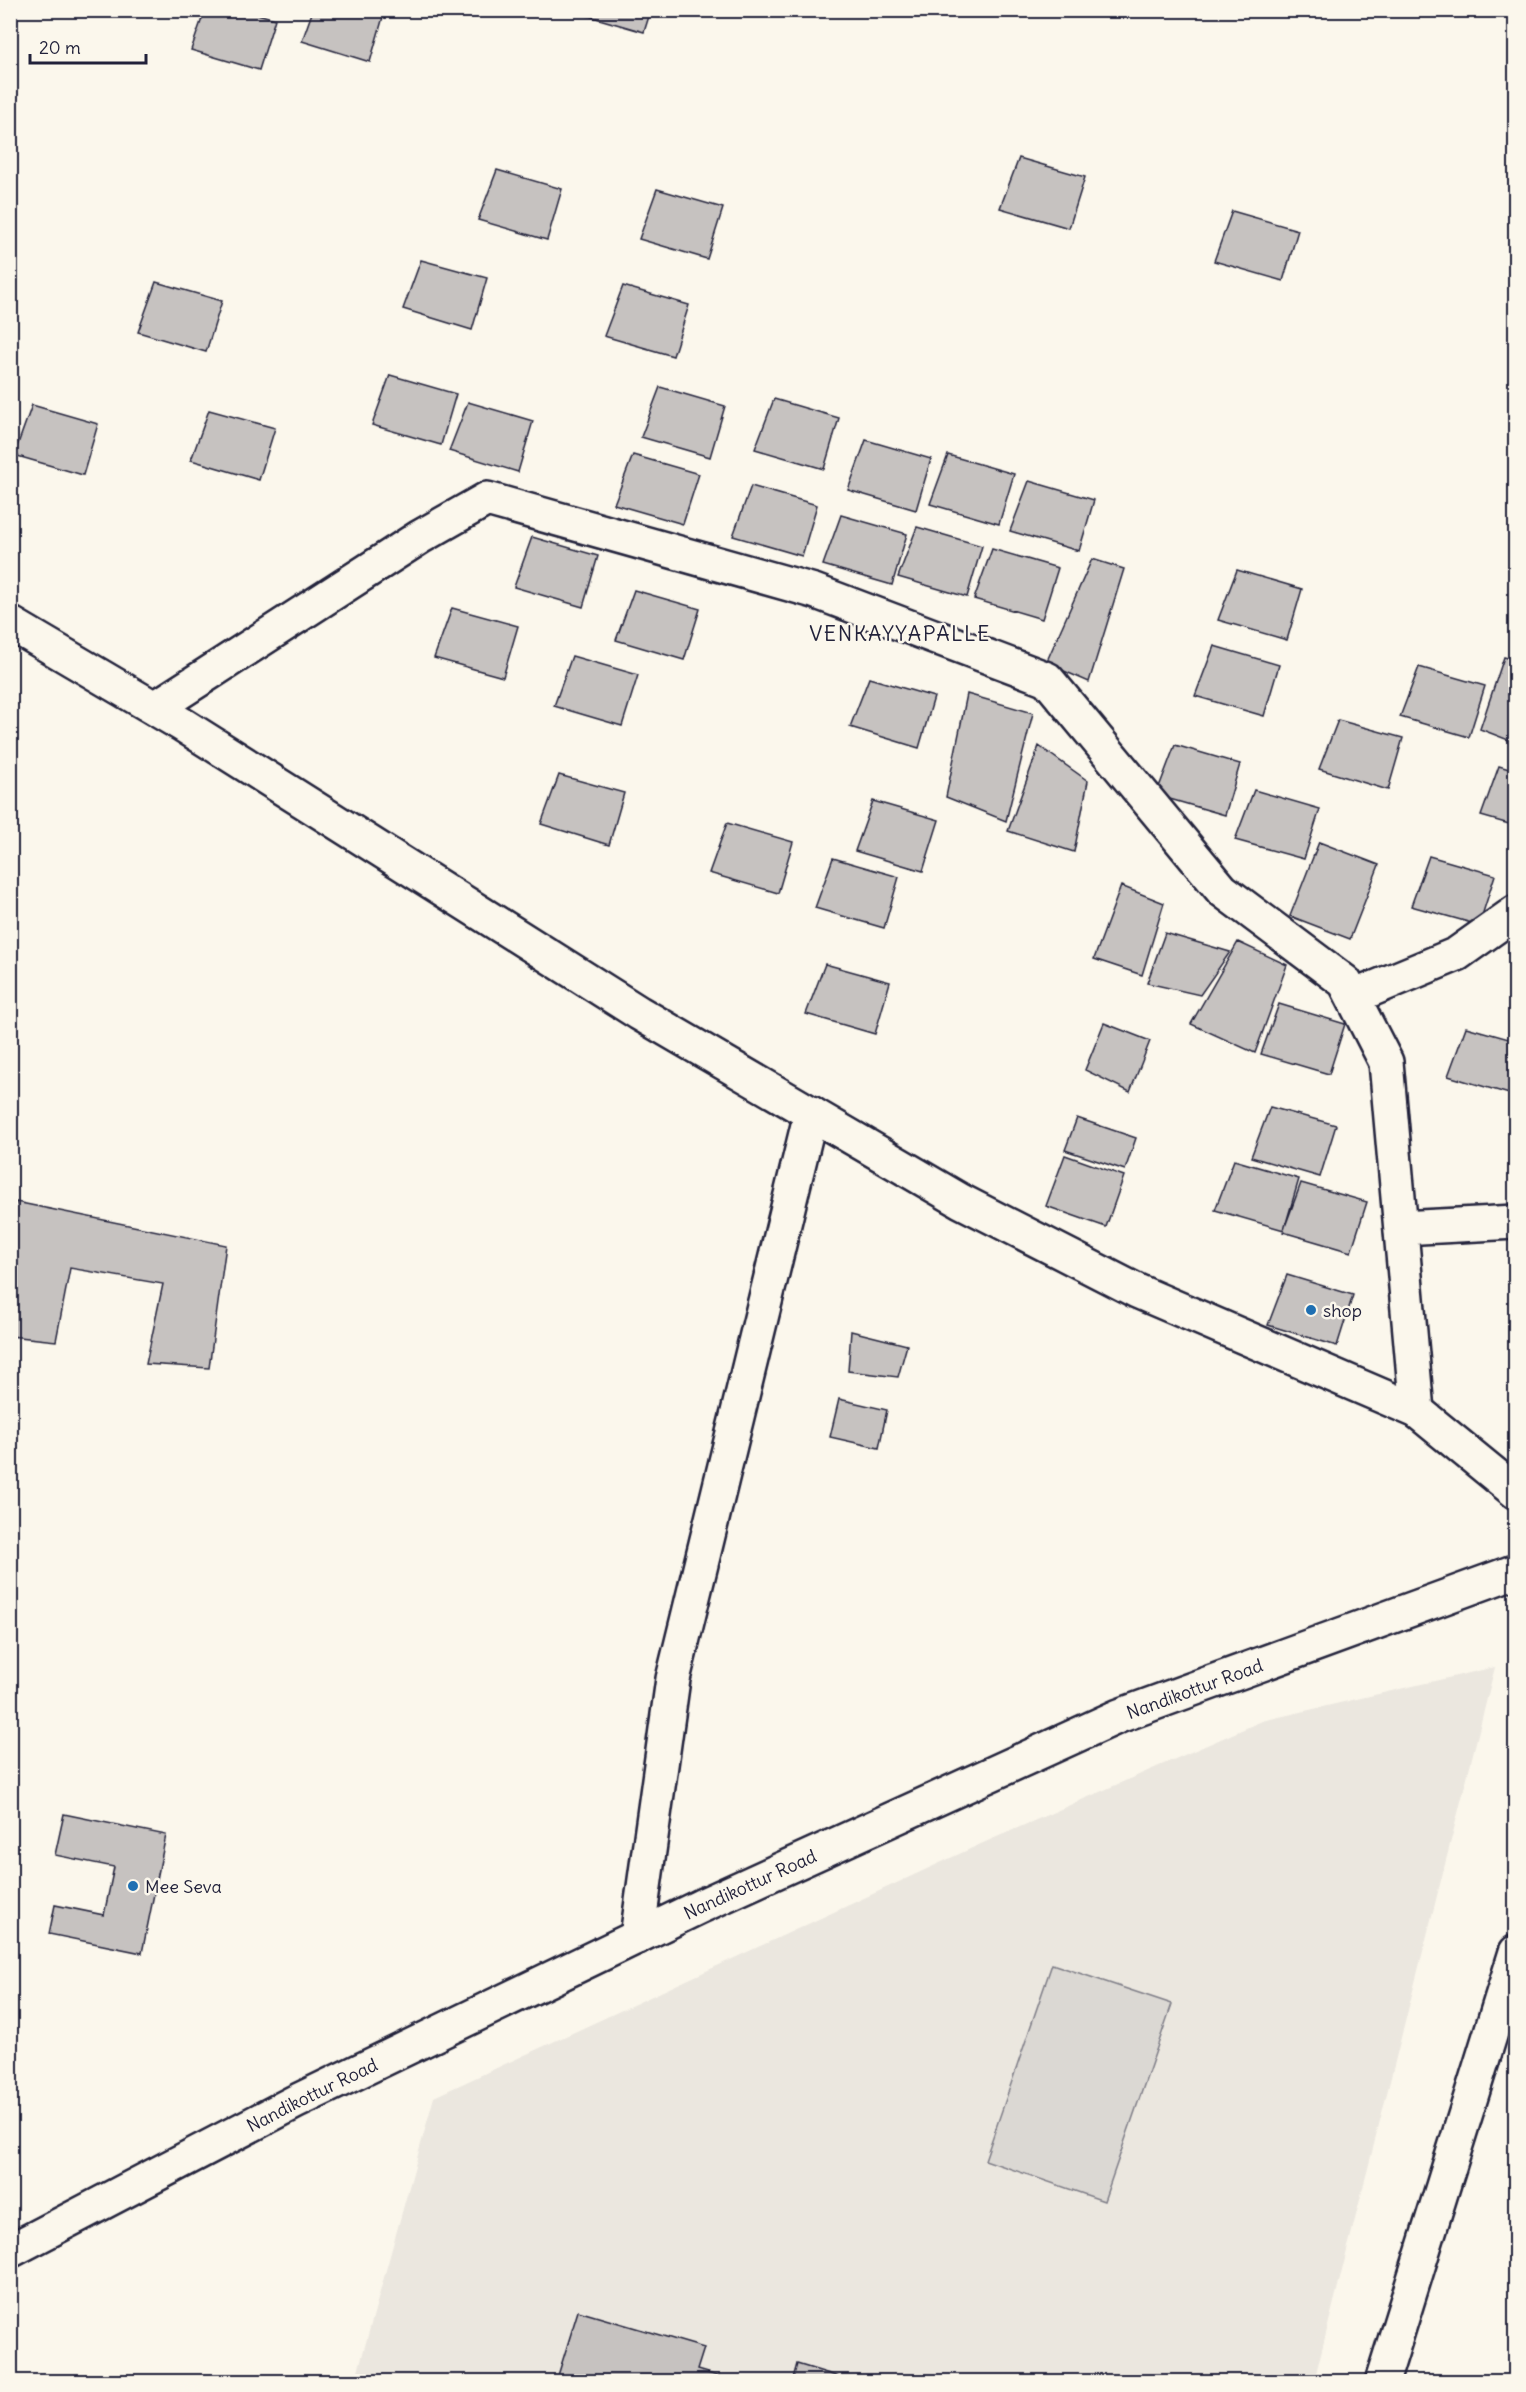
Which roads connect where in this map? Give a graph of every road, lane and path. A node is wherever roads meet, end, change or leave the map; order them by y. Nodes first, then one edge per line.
1 (10, 623) edge
2 (155, 708) junction
3 (1515, 912) edge
4 (1353, 997) junction
5 (811, 1113) junction
6 (1515, 1222) edge
7 (1401, 1228) junction
8 (1417, 1411) junction
9 (1515, 1501) edge
10 (1515, 1571) edge
11 (637, 1937) junction
12 (1515, 1952) edge
13 (10, 2251) edge
14 (1382, 2382) edge

1 - 2 main road
2 - 4 main road
2 - 5 main road
3 - 4 main road
4 - 7 main road
5 - 8 main road
5 - 11 main road
6 - 7 main road
7 - 8 main road
8 - 9 main road
10 - 11 main road, Nandikottur Road
11 - 13 main road, Nandikottur Road
12 - 14 main road

